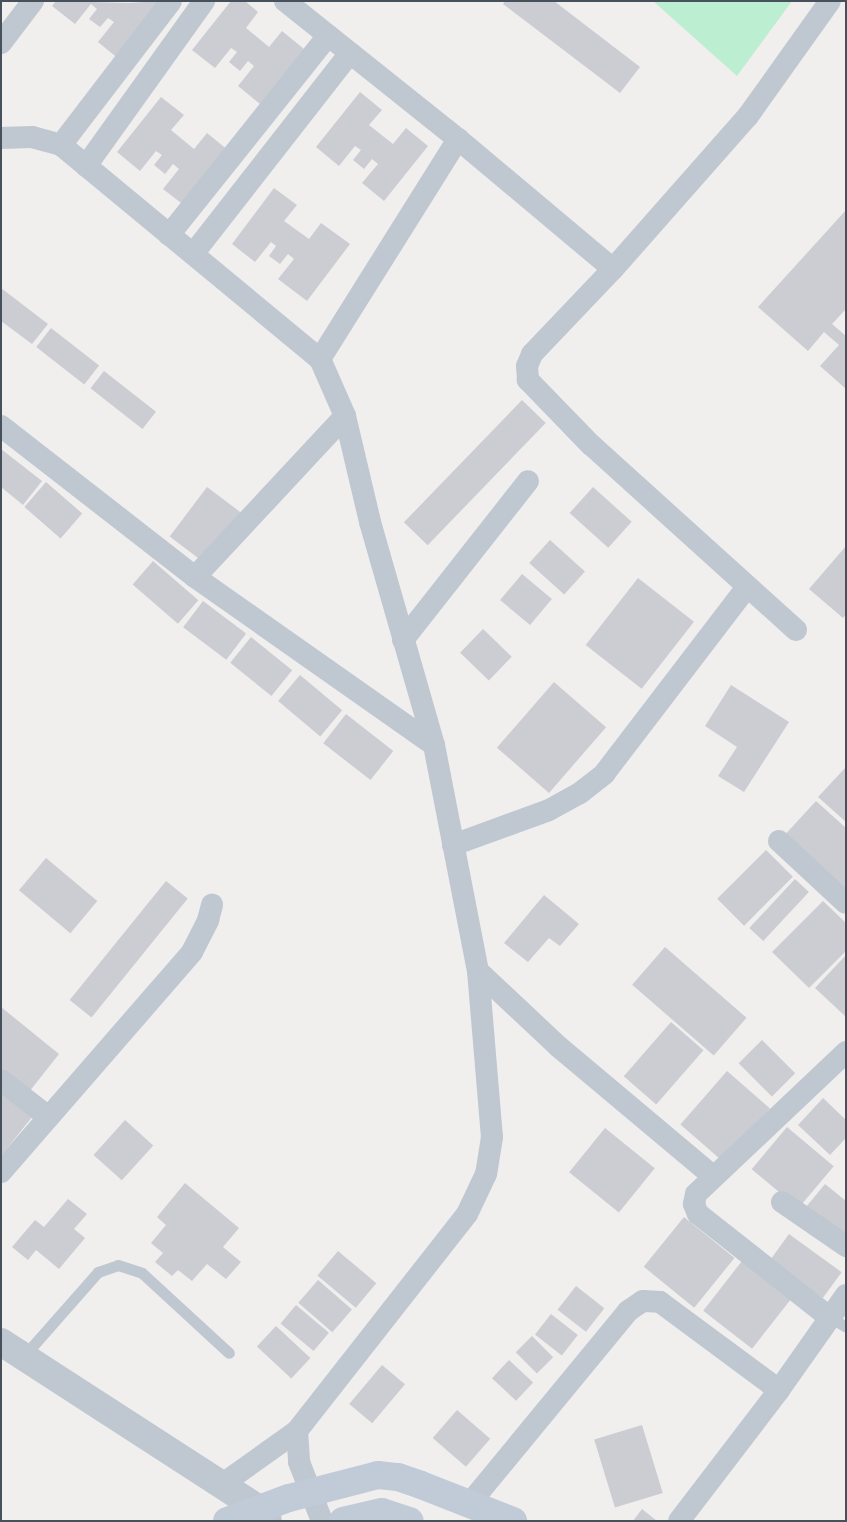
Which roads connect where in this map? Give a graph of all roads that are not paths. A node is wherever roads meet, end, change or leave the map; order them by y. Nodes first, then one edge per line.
1 (33, 1) edge
2 (171, 1) edge
3 (204, 1) edge
4 (286, 1) edge
5 (830, 1) edge
6 (328, 36) junction
7 (1, 43) edge
8 (350, 53) junction
9 (1, 138) edge
10 (458, 139) junction
11 (60, 145) junction
12 (86, 166) junction
13 (170, 235) junction
14 (193, 254) junction
15 (613, 269) junction
16 (320, 358) junction
17 (345, 416) junction
18 (1, 426) edge
19 (528, 482) dead end
20 (194, 577) junction
21 (746, 588) junction
22 (796, 630) dead end
23 (403, 640) junction
24 (434, 745) junction
25 (779, 841) dead end
26 (453, 845) junction
27 (846, 903) edge
28 (212, 905) dead end
29 (478, 971) junction
30 (846, 1052) edge
31 (1, 1080) edge
32 (47, 1116) junction
33 (1, 1172) edge
34 (714, 1177) junction
35 (782, 1202) dead end
36 (846, 1246) edge
37 (846, 1295) edge
38 (837, 1322) edge
39 (12, 1350) edge
40 (229, 1353) dead end
41 (779, 1390) junction
42 (297, 1431) junction
43 (221, 1485) junction
44 (310, 1493) junction
45 (470, 1503) junction
46 (263, 1514) edge
47 (227, 1521) edge
48 (322, 1521) edge
49 (343, 1521) edge
50 (410, 1521) edge
51 (512, 1521) edge
52 (679, 1521) edge

1 - 7 street
2 - 11 street
3 - 12 street
4 - 6 street
5 - 15 street
6 - 8 street
6 - 13 street
8 - 10 street
8 - 14 street
9 - 11 street
10 - 15 street
10 - 16 street
11 - 12 street
12 - 13 street
13 - 14 street
14 - 16 street
15 - 21 street
16 - 17 street
17 - 20 street
17 - 23 street
18 - 20 street
19 - 23 street
20 - 24 street
21 - 22 street
21 - 26 street
23 - 24 street
24 - 26 street
25 - 27 street
26 - 29 street
28 - 32 street
29 - 34 street
29 - 42 street
30 - 34 street
31 - 32 street
32 - 33 street
34 - 38 street
35 - 36 street
37 - 38 street
38 - 41 street
39 - 40 lane
39 - 43 street
41 - 45 street
41 - 52 street
42 - 43 street
42 - 44 street
43 - 46 street
44 - 45 main road
44 - 46 main road
44 - 48 street
45 - 51 main road
46 - 47 main road
49 - 50 main road

